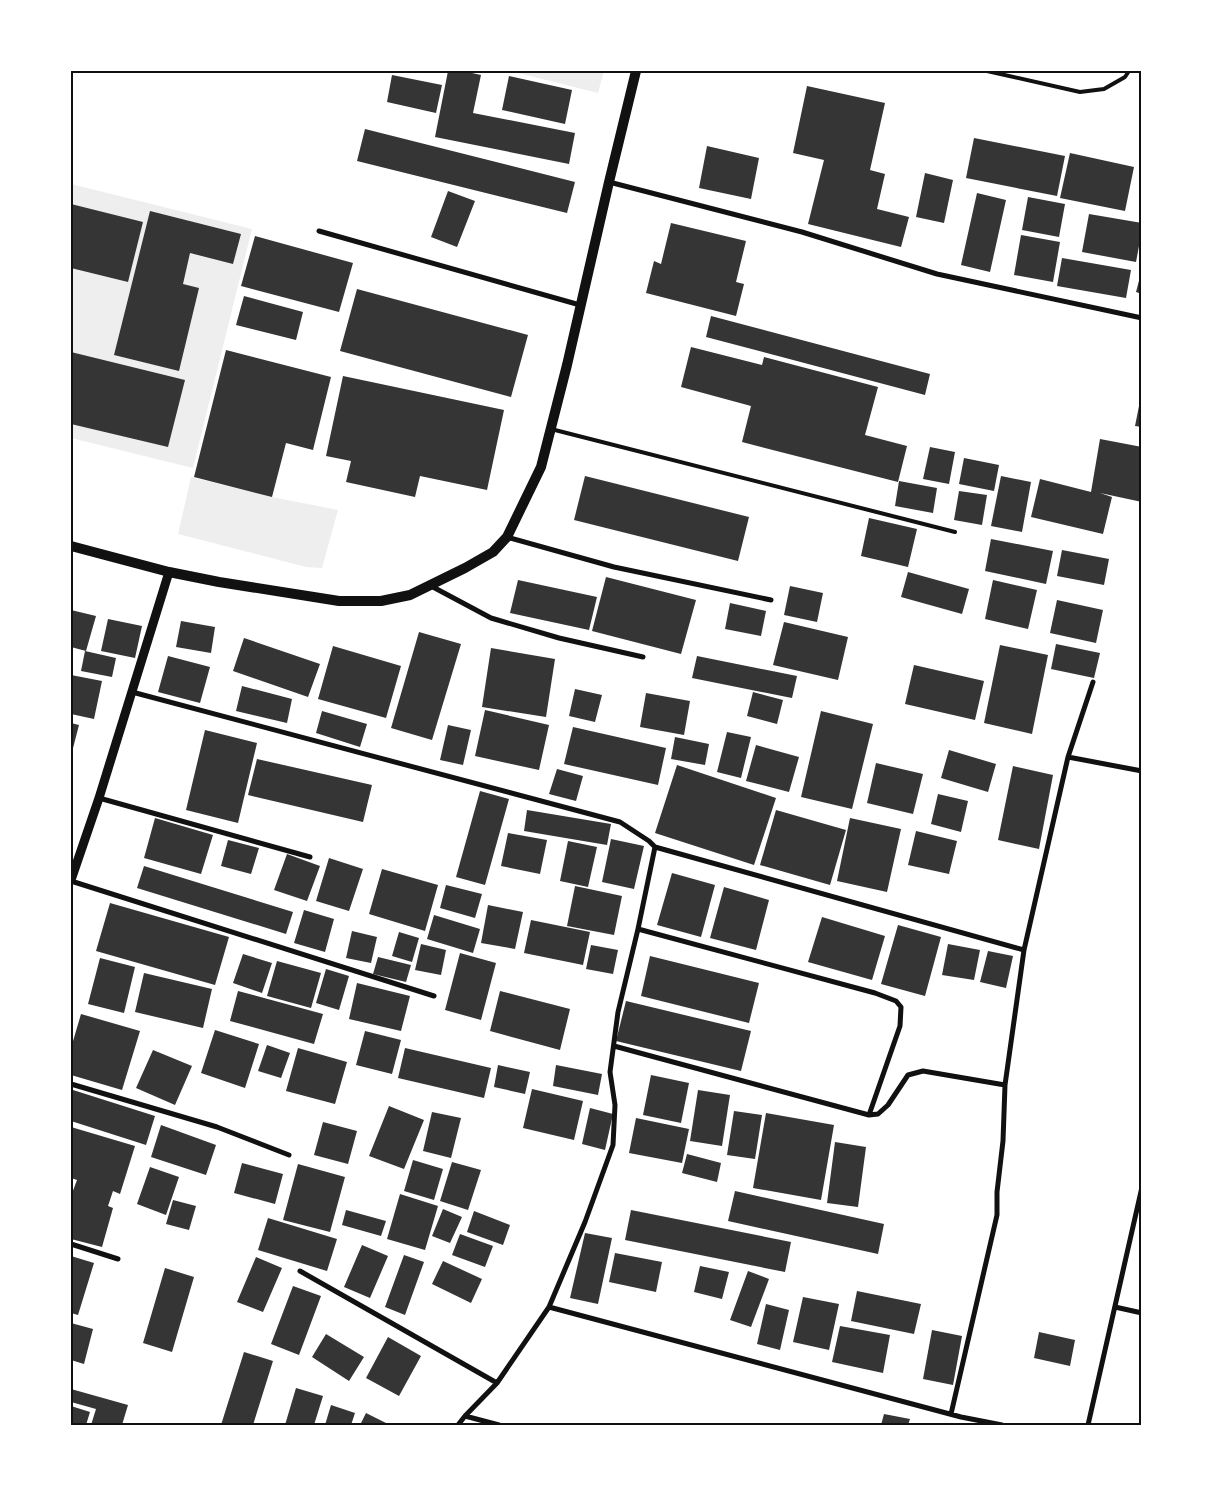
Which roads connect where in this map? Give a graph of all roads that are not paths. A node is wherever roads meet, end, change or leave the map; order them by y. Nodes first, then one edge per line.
1 (636, 71) edge
2 (987, 71) edge
3 (1129, 71) edge
4 (609, 182) junction
5 (319, 231) dead end
6 (581, 305) junction
7 (1142, 318) edge
8 (551, 429) junction
9 (955, 532) dead end
10 (507, 537) junction
11 (71, 546) edge
12 (170, 572) junction
13 (430, 585) junction
14 (771, 600) dead end
15 (642, 657) dead end
16 (1093, 682) dead end
17 (132, 692) junction
18 (1068, 757) junction
19 (1142, 771) edge
20 (99, 798) junction
21 (655, 847) junction
22 (310, 857) dead end
23 (71, 881) edge
24 (638, 929) junction
25 (1024, 950) junction
26 (434, 996) dead end
27 (614, 1046) junction
28 (71, 1084) edge
29 (1005, 1086) junction
30 (869, 1115) junction
31 (289, 1155) dead end
32 (1142, 1188) edge
33 (71, 1244) edge
34 (118, 1259) dead end
35 (300, 1271) dead end
36 (549, 1306) junction
37 (1115, 1307) junction
38 (1142, 1313) edge
39 (497, 1383) junction
40 (951, 1414) junction
41 (465, 1416) junction
42 (458, 1425) edge
43 (498, 1425) edge
44 (1002, 1425) edge
45 (1088, 1425) edge

1 - 4 main road
2 - 3 lane
4 - 6 main road
4 - 7 street
5 - 6 street
6 - 8 main road
8 - 9 lane
8 - 10 main road
10 - 13 main road
10 - 14 street
11 - 12 main road
12 - 13 main road
12 - 17 street
13 - 15 street
16 - 18 street
17 - 20 street
17 - 21 street
18 - 19 street
18 - 25 street
20 - 22 street
20 - 23 street
21 - 24 street
21 - 25 street
23 - 26 street
24 - 27 street
24 - 30 street
25 - 29 street
27 - 30 street
27 - 36 street
28 - 31 street
29 - 30 street
29 - 40 street
32 - 37 street
33 - 34 street
35 - 39 street
36 - 39 street
36 - 40 street
37 - 38 street
37 - 45 street
39 - 41 street
40 - 44 street
41 - 42 street
41 - 43 street

